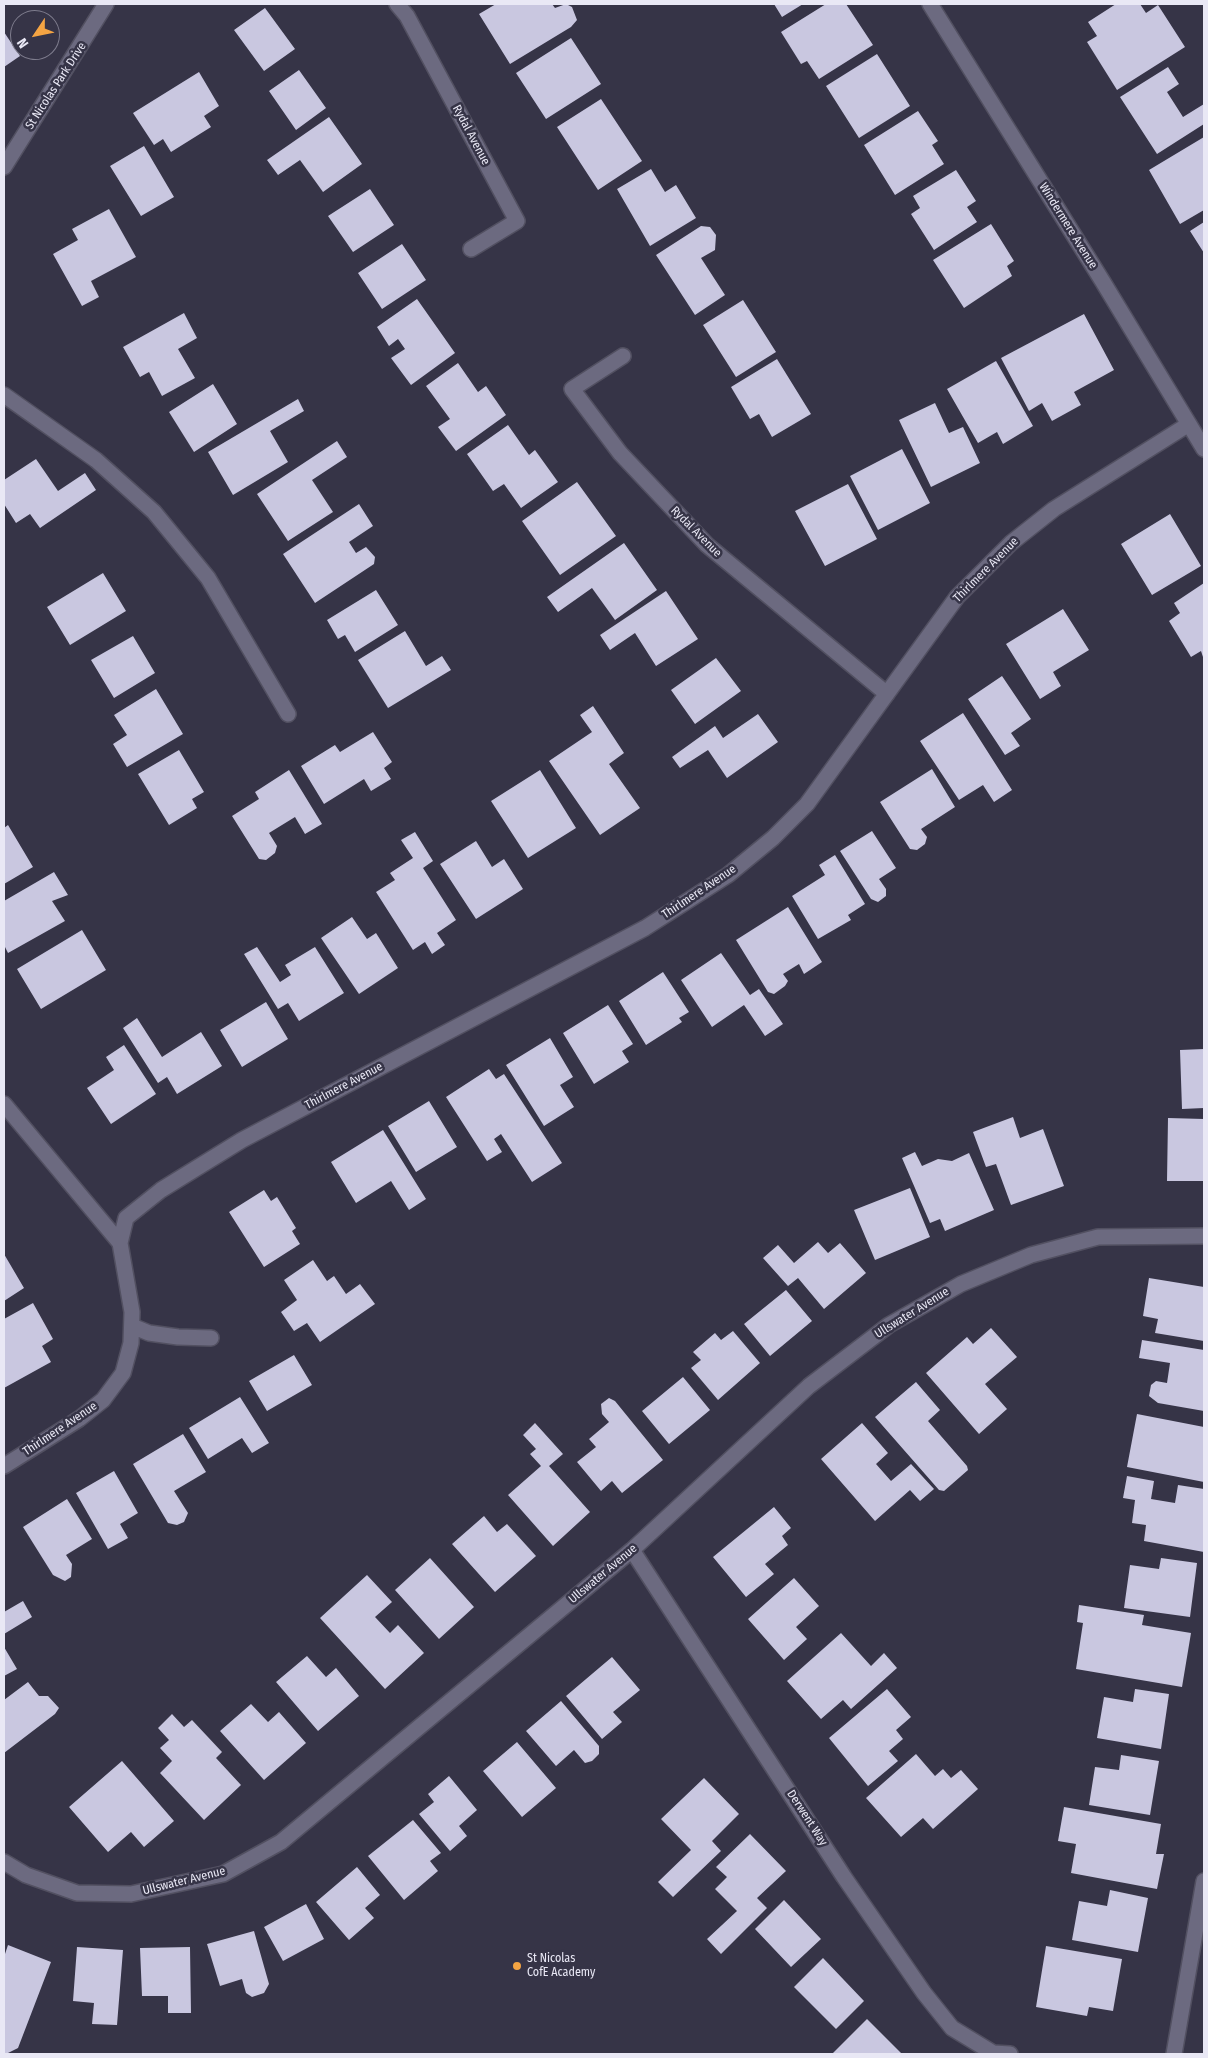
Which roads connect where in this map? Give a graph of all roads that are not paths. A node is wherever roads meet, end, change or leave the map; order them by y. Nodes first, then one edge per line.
1 (106, 4) edge
2 (396, 4) edge
3 (930, 4) edge
4 (4, 167) edge
5 (471, 249) dead end
6 (623, 356) dead end
7 (4, 395) edge
8 (1189, 424) junction
9 (1204, 449) edge
10 (887, 694) junction
11 (288, 714) dead end
12 (4, 1104) edge
13 (1204, 1236) edge
14 (120, 1243) junction
15 (132, 1326) junction
16 (211, 1338) dead end
17 (4, 1466) edge
18 (632, 1550) junction
19 (4, 1862) edge
20 (1204, 1881) edge
21 (1200, 1937) edge
22 (1010, 2054) edge
23 (1174, 2054) edge

1 - 4 street, St Nicolas Park Drive
2 - 5 street, Rydal Avenue
3 - 8 street, Windermere Avenue
6 - 10 street, Rydal Avenue
7 - 11 street
8 - 9 street, Windermere Avenue
8 - 10 street, Thirlmere Avenue
10 - 14 street, Thirlmere Avenue
12 - 14 street, Thirlmere Avenue
13 - 18 street, Ullswater Avenue
14 - 15 street, Thirlmere Avenue
15 - 16 street
15 - 17 street, Thirlmere Avenue
18 - 19 street, Ullswater Avenue
18 - 22 street, Derwent Way
20 - 21 street
21 - 23 street

